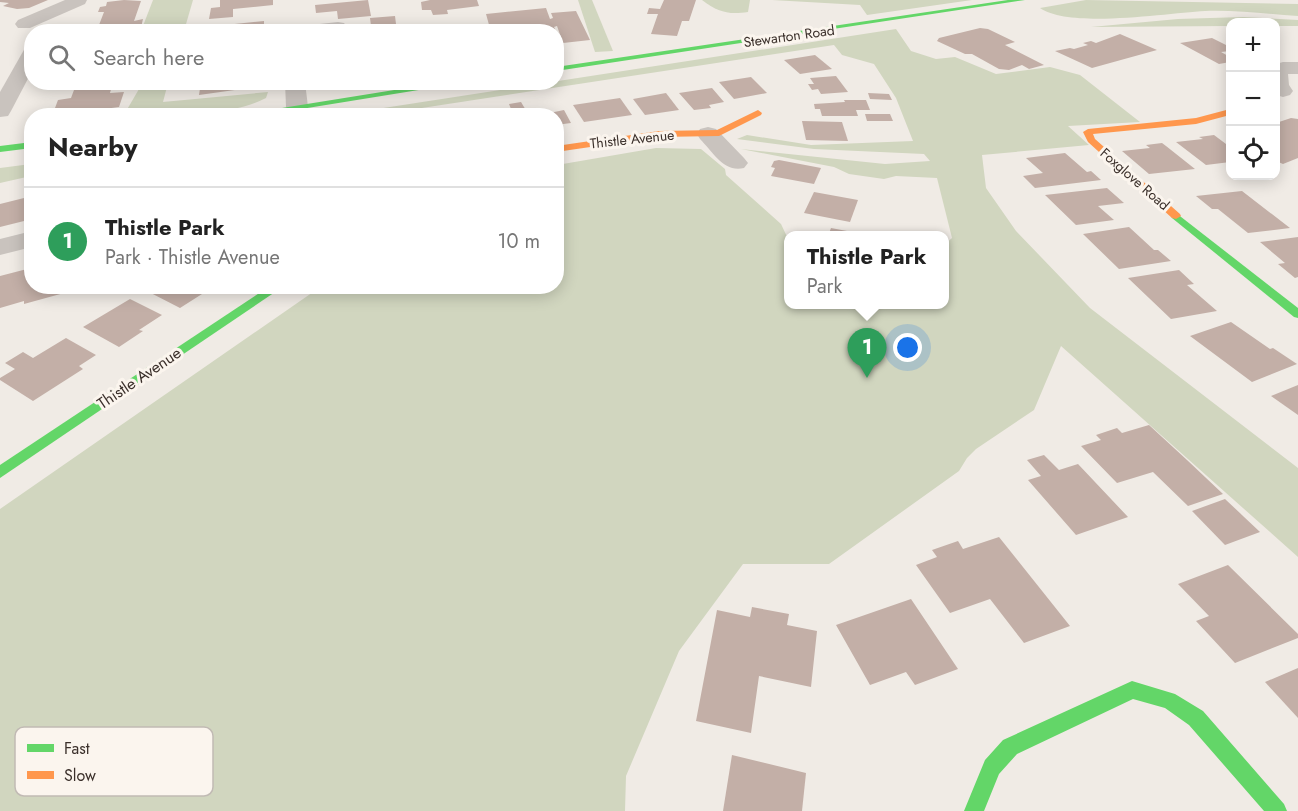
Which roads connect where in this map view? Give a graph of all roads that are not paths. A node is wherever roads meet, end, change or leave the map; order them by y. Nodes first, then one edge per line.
1 (79, 0) edge
2 (1022, 0) edge
3 (288, 13) dead end
4 (27, 24) edge
5 (290, 24) edge
6 (24, 59) edge
7 (564, 68) edge
8 (1298, 68) edge
9 (296, 90) edge
10 (411, 90) edge
11 (1286, 93) edge
12 (297, 107) junction
13 (290, 108) edge
14 (0, 111) edge
15 (758, 113) dead end
16 (1226, 113) edge
17 (708, 134) junction
18 (24, 146) edge
19 (564, 148) edge
20 (0, 149) edge
21 (736, 163) dead end
22 (24, 241) edge
23 (0, 247) edge
24 (267, 294) edge
25 (1298, 314) edge
26 (0, 472) edge
27 (974, 811) edge
28 (1277, 811) edge

1 - 4 street
2 - 7 street, Stewarton Road
3 - 5 street
6 - 14 street
8 - 11 street
9 - 12 street
10 - 12 street
12 - 13 street
15 - 17 street, Thistle Avenue
16 - 25 street, Foxglove Road
17 - 19 street, Thistle Avenue
17 - 21 street
18 - 20 street
22 - 23 street
24 - 26 street, Thistle Avenue
27 - 28 street

